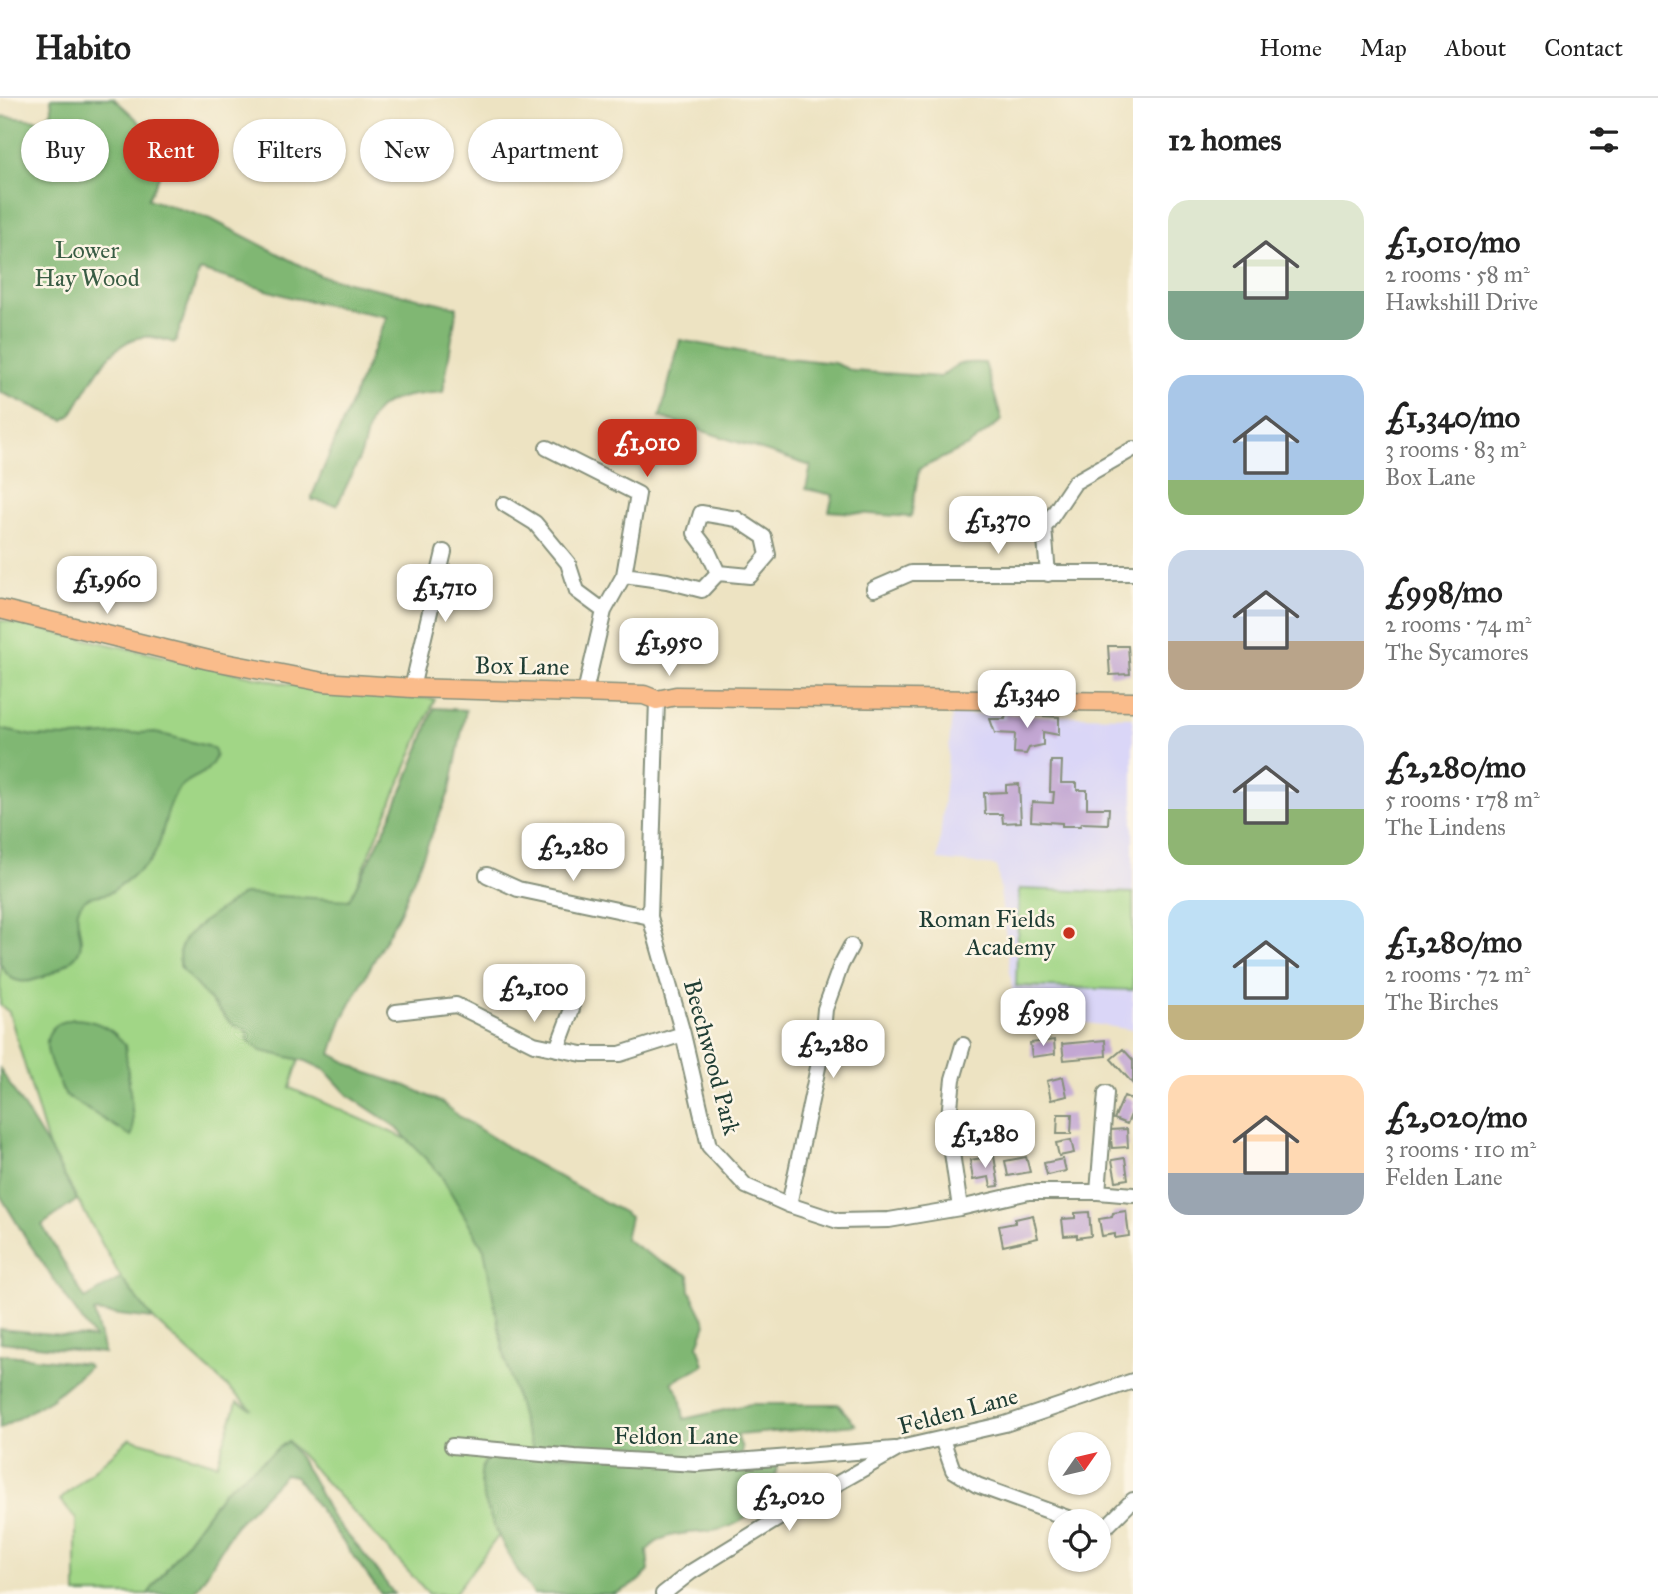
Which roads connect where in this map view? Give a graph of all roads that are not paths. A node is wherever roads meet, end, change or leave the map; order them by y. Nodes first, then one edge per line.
1 (547, 448) dead end
2 (1133, 449) edge
3 (504, 504) dead end
4 (444, 552) dead end
5 (718, 573) junction
6 (1133, 573) edge
7 (1048, 574) junction
8 (624, 575) junction
9 (874, 589) dead end
10 (0, 609) edge
11 (604, 611) junction
12 (412, 688) junction
13 (585, 692) junction
14 (657, 700) junction
15 (1133, 702) edge
16 (487, 875) dead end
17 (650, 917) junction
18 (851, 946) dead end
19 (572, 1009) dead end
20 (396, 1012) dead end
21 (683, 1034) junction
22 (963, 1045) dead end
23 (557, 1049) junction
24 (1106, 1093) dead end
25 (1098, 1192) junction
26 (1133, 1195) edge
27 (789, 1205) junction
28 (960, 1208) junction
29 (1133, 1381) edge
30 (942, 1439) junction
31 (452, 1446) dead end
32 (900, 1448) junction
33 (1133, 1500) edge
34 (1048, 1511) edge
35 (1111, 1522) edge
36 (663, 1594) edge

1 - 8 street
2 - 7 street
3 - 11 street
4 - 12 street
5 - 5 street
5 - 8 street
6 - 7 street
7 - 9 street
8 - 11 street
10 - 12 main road, Box Lane
11 - 13 street
12 - 13 main road, Box Lane
13 - 14 main road, Box Lane
14 - 15 main road, Box Lane
14 - 17 street, Beechwood Park
16 - 17 street
17 - 21 street, Beechwood Park
18 - 27 street
19 - 23 street
20 - 23 street
21 - 23 street
21 - 27 street, Beechwood Park
22 - 28 street
24 - 25 street
25 - 26 street, Beechwood Park
25 - 28 street, Beechwood Park
27 - 28 street, Beechwood Park
29 - 30 street, Felden Lane
30 - 32 street, Felden Lane
30 - 34 street
31 - 32 street, Feldon Lane
32 - 36 street, Felden Lane
33 - 35 street

